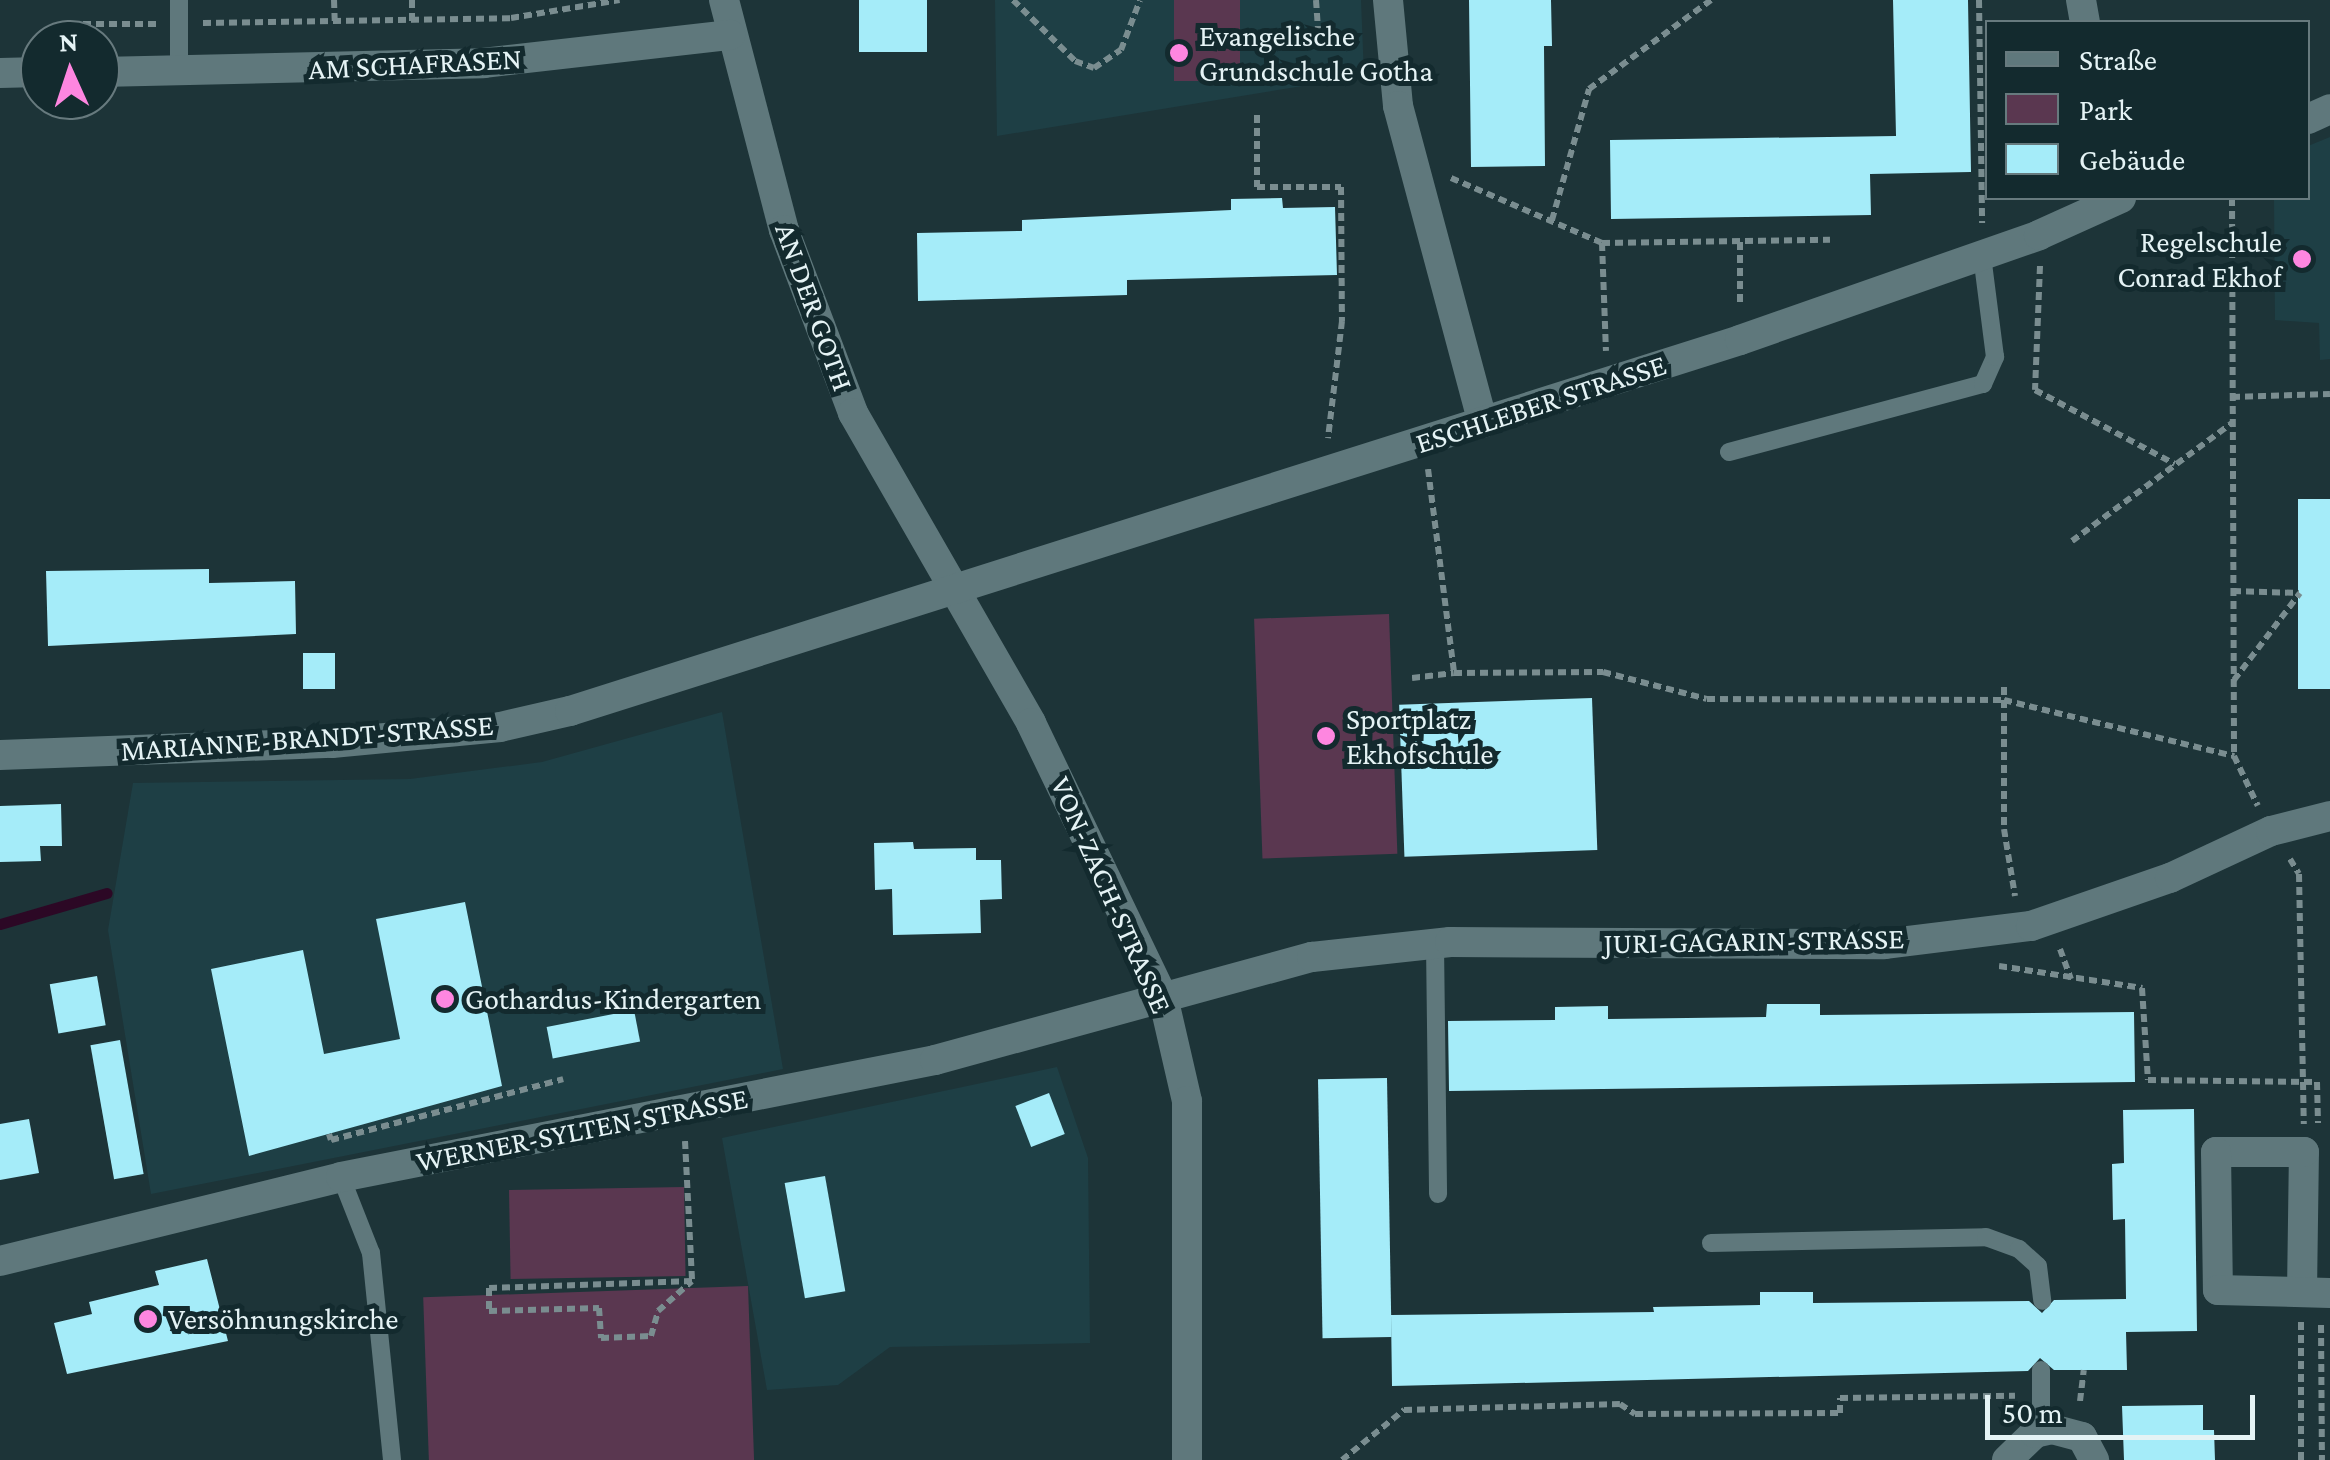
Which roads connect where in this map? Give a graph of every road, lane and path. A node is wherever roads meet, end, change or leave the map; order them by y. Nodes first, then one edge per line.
1 (178, 0) edge
2 (334, 0) edge
3 (412, 0) edge
4 (620, 0) edge
5 (724, 0) edge
6 (1013, 0) edge
7 (1140, 0) edge
8 (1316, 0) edge
9 (1388, 0) edge
10 (1711, 0) edge
11 (1979, 0) edge
12 (412, 21) junction
13 (335, 22) junction
14 (120, 24) edge
15 (179, 24) junction
16 (1318, 30) dead end
17 (730, 35) junction
18 (120, 72) edge
19 (179, 72) junction
20 (1257, 116) dead end
21 (1413, 162) junction
22 (2117, 200) edge
23 (2232, 200) edge
24 (1552, 220) junction
25 (2039, 235) junction
26 (1830, 240) dead end
27 (1740, 242) junction
28 (1602, 243) junction
29 (1982, 255) junction
30 (1740, 340) junction
31 (1607, 381) junction
32 (2330, 394) edge
33 (2232, 396) junction
34 (2233, 422) junction
35 (1482, 423) junction
36 (1425, 442) junction
37 (1729, 452) dead end
38 (2175, 464) junction
39 (1324, 474) junction
40 (2072, 542) dead end
41 (2234, 591) junction
42 (954, 593) junction
43 (1454, 673) junction
44 (1412, 678) dead end
45 (2234, 681) junction
46 (2004, 687) dead end
47 (2004, 700) junction
48 (0, 755) edge
49 (2234, 756) junction
50 (2330, 816) edge
51 (2272, 831) junction
52 (2300, 874) dead end
53 (2020, 927) junction
54 (1436, 944) junction
55 (1163, 997) junction
56 (563, 1079) dead end
57 (428, 1110) junction
58 (682, 1110) junction
59 (438, 1121) dead end
60 (329, 1134) dead end
61 (2304, 1141) junction
62 (341, 1177) junction
63 (1438, 1194) dead end
64 (1711, 1243) dead end
65 (0, 1261) edge
66 (692, 1281) junction
67 (2316, 1292) edge
68 (2042, 1301) dead end
69 (2301, 1327) dead end
70 (2041, 1370) dead end
71 (2084, 1370) dead end
72 (2041, 1418) junction
73 (392, 1460) edge
74 (1187, 1460) edge
75 (1342, 1460) edge
76 (2007, 1460) edge
77 (2094, 1460) edge
78 (2301, 1460) edge

1 - 15 lane
2 - 13 path
3 - 12 path
4 - 12 path
5 - 17 street, AN DER GOTH
6 - 7 path
8 - 16 path
9 - 21 street
10 - 24 path
11 - 29 path
12 - 13 path
13 - 15 path
14 - 15 path
15 - 19 lane
17 - 19 street, AM SCHAFRASEN
17 - 42 street, AN DER GOTH
18 - 19 street, AM SCHAFRASEN
20 - 39 path
21 - 24 path
21 - 35 street
22 - 25 street, ESCHLEBER STRASSE
23 - 33 path
24 - 28 path
25 - 29 street, ESCHLEBER STRASSE
25 - 38 path
26 - 27 path
27 - 28 path
27 - 30 path
28 - 31 path
29 - 30 street, ESCHLEBER STRASSE
29 - 37 lane
30 - 31 street, ESCHLEBER STRASSE
31 - 35 street, ESCHLEBER STRASSE
32 - 33 path
33 - 34 path
34 - 38 path
34 - 41 path
35 - 36 street, ESCHLEBER STRASSE
36 - 39 street, ESCHLEBER STRASSE
36 - 43 path
38 - 40 path
39 - 42 street, ESCHLEBER STRASSE
41 - 45 path
41 - 45 path
42 - 48 street, MARIANNE-BRANDT-STRASSE
42 - 55 street, VON-ZACH-STRASSE
43 - 44 path
43 - 47 path
45 - 49 path
46 - 47 path
47 - 49 path
47 - 53 path
49 - 51 path
50 - 51 street, JURI-GAGARIN-STRASSE
51 - 53 street, JURI-GAGARIN-STRASSE
52 - 61 path
53 - 54 street, JURI-GAGARIN-STRASSE
54 - 55 street, JURI-GAGARIN-STRASSE
54 - 63 lane
55 - 58 street, WERNER-SYLTEN-STRASSE
55 - 74 street, VON-ZACH-STRASSE
56 - 57 path
57 - 59 path
57 - 60 path
58 - 62 street, WERNER-SYLTEN-STRASSE
58 - 66 path
61 - 67 street
61 - 67 street
62 - 65 street, WERNER-SYLTEN-STRASSE
62 - 73 lane
64 - 68 lane
66 - 66 path
69 - 78 path
70 - 72 lane
71 - 72 path
72 - 75 path
72 - 76 street
72 - 77 street

